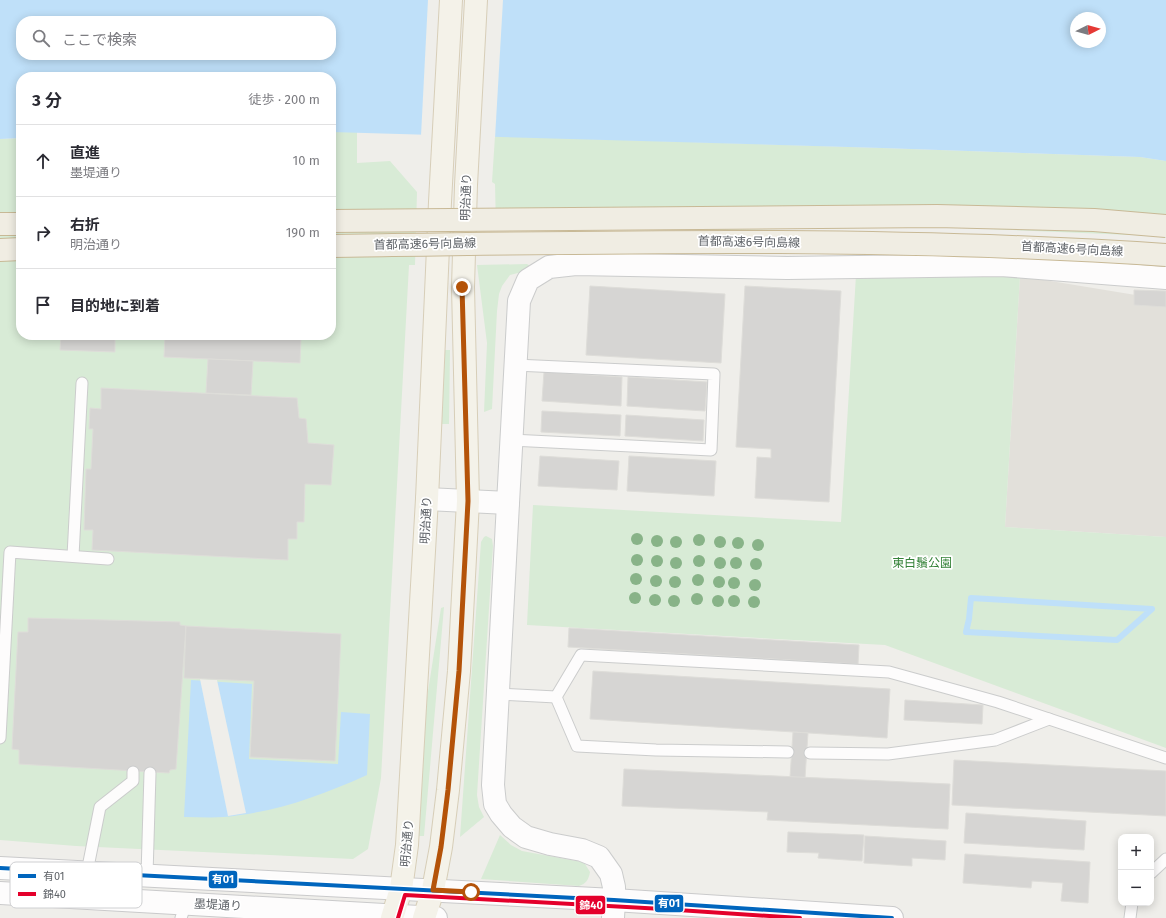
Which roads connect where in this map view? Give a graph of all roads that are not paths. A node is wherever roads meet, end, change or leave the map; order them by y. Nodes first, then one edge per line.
1 (451, 0) edge
2 (476, 0) edge
3 (336, 221) edge
4 (0, 224) edge
5 (16, 224) edge
6 (1166, 226) edge
7 (336, 246) edge
8 (16, 249) edge
9 (0, 250) edge
10 (1166, 255) edge
11 (1166, 278) edge
12 (515, 366) junction
13 (82, 383) dead end
14 (511, 440) junction
15 (427, 499) junction
16 (468, 501) junction
17 (508, 503) junction
18 (73, 556) junction
19 (108, 559) dead end
20 (498, 694) junction
21 (556, 698) junction
22 (1048, 719) junction
23 (0, 738) edge
24 (788, 752) dead end
25 (810, 753) dead end
26 (1166, 758) edge
27 (1166, 859) edge
28 (89, 862) edge
29 (0, 868) edge
30 (10, 868) edge
31 (1154, 870) edge
32 (142, 875) edge
33 (147, 875) junction
34 (401, 889) junction
35 (433, 890) junction
36 (0, 893) edge
37 (10, 894) edge
38 (1132, 906) edge
39 (142, 907) edge
40 (614, 909) edge
41 (184, 911) edge
42 (393, 917) edge
43 (428, 918) edge
44 (892, 918) edge
45 (1130, 918) edge

1 - 15 main road, 明治通り
2 - 16 main road, 明治通り
3 - 6 highway, 首都高速6号向島線, bridge
4 - 5 highway
7 - 10 highway, 首都高速6号向島線, bridge
8 - 9 highway
11 - 12 street
12 - 14 street
12 - 14 lane
13 - 18 lane
14 - 17 street
15 - 16 street
15 - 34 main road, 明治通り
16 - 17 street
16 - 35 main road, 明治通り
17 - 20 street
18 - 19 lane
18 - 23 lane
20 - 21 lane
20 - 40 street
21 - 22 lane
21 - 24 lane
22 - 25 lane
22 - 26 lane
27 - 31 lane
28 - 33 lane
29 - 30 street
32 - 33 street
33 - 34 street
34 - 35 street
34 - 42 main road, 明治通り
35 - 40 street
35 - 43 main road, 明治通り
36 - 37 street, 墨堤通り
38 - 45 lane
39 - 41 street, 墨堤通り
40 - 44 street
41 - 42 street, 墨堤通り
42 - 43 street, 墨堤通り

